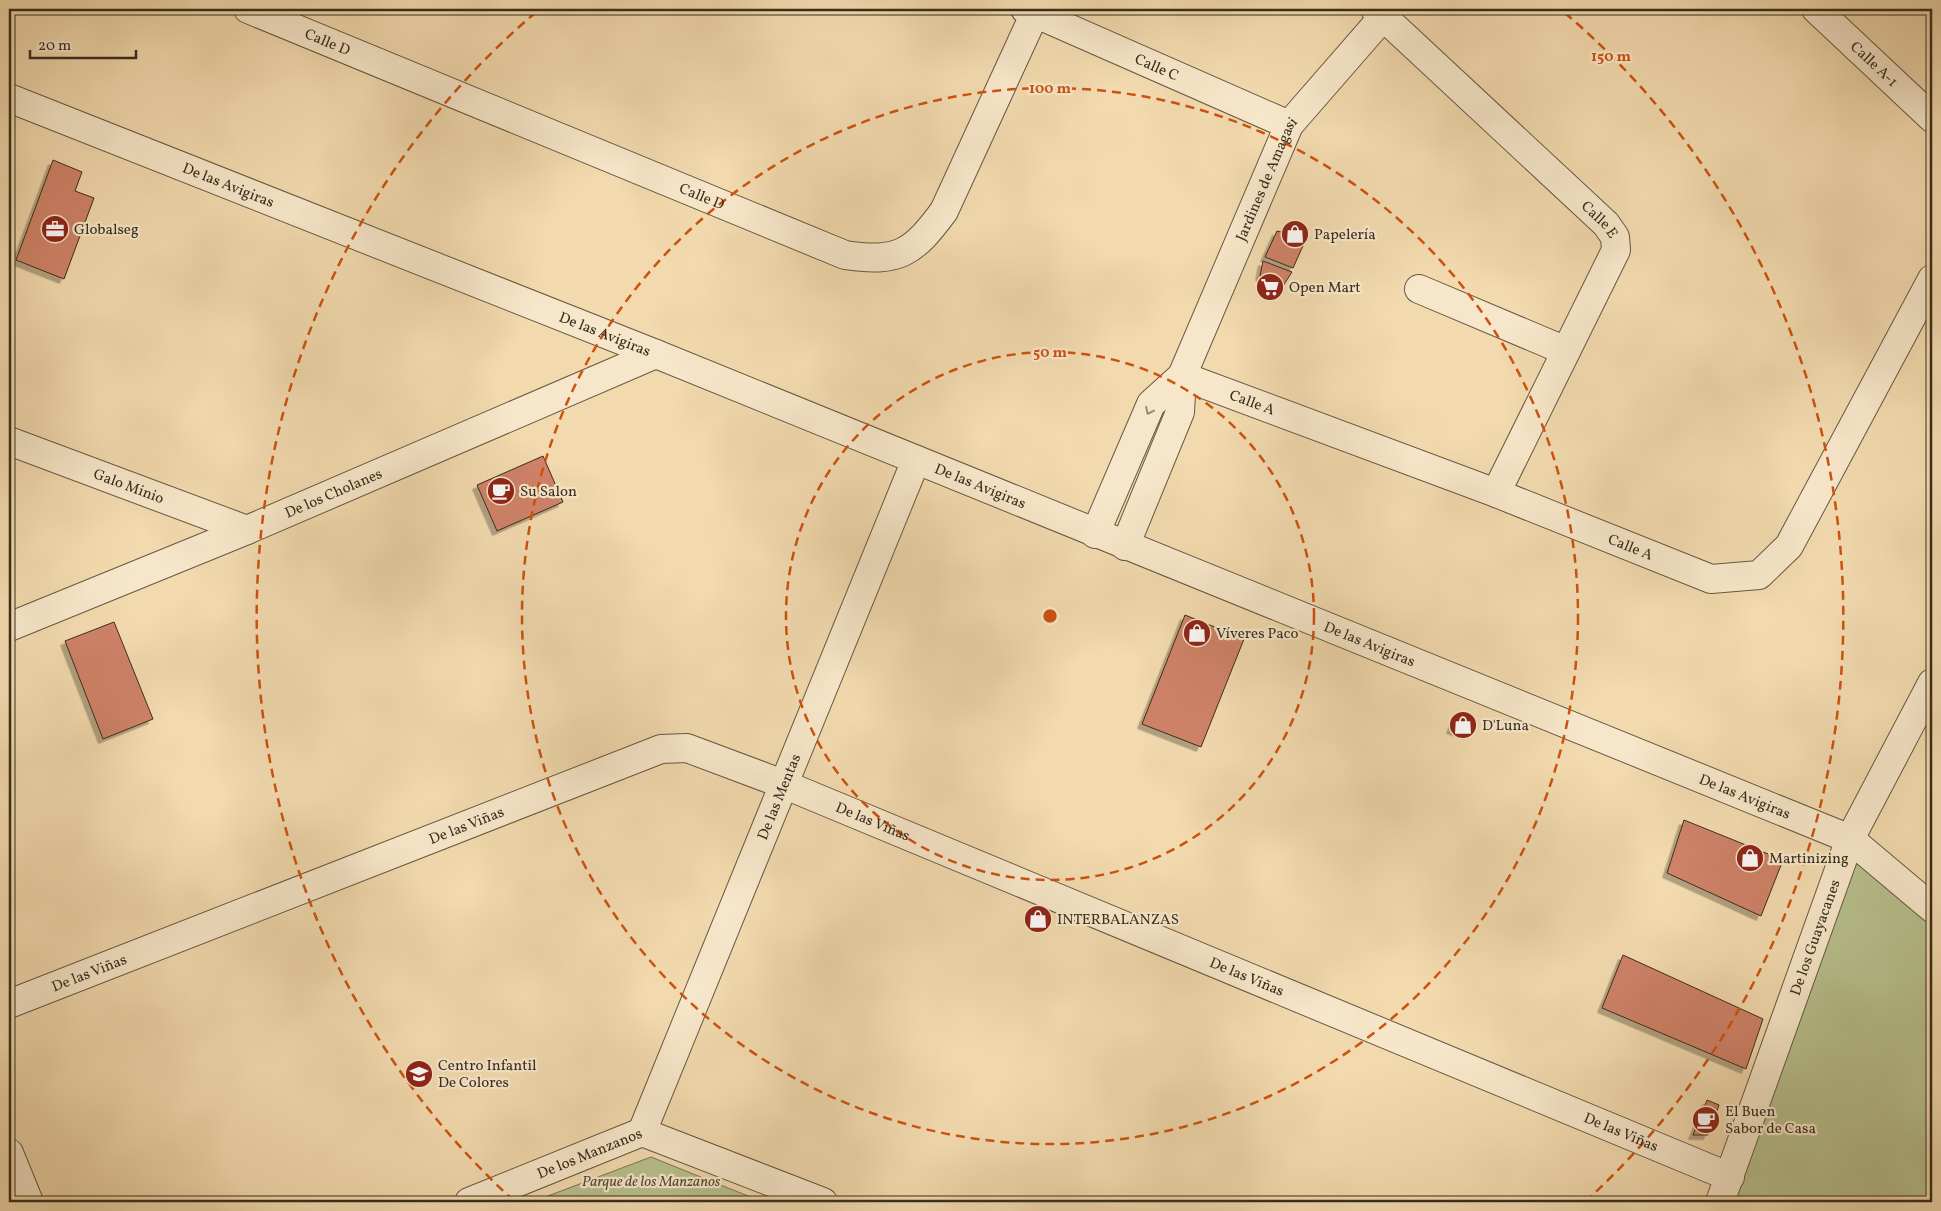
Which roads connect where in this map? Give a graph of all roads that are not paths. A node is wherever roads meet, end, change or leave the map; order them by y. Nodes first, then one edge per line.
1 (248, 9) edge
2 (1816, 9) edge
3 (1030, 11) edge
4 (1383, 11) edge
5 (9, 98) edge
6 (1932, 118) edge
7 (1289, 125) junction
8 (1932, 279) edge
9 (1420, 289) dead end
10 (1566, 351) junction
11 (656, 354) junction
12 (1182, 376) junction
13 (9, 440) edge
14 (916, 460) junction
15 (1496, 493) junction
16 (248, 530) junction
17 (1095, 534) junction
18 (1125, 546) junction
19 (9, 627) edge
20 (1932, 683) edge
21 (783, 784) junction
22 (1850, 839) junction
23 (1932, 908) edge
24 (9, 1004) edge
25 (642, 1132) junction
26 (9, 1153) edge
27 (1725, 1190) edge
28 (29, 1202) edge
29 (469, 1202) edge
30 (823, 1202) edge

1 - 3 street, Calle D
2 - 6 street, Calle A-1
3 - 7 street, Calle C
4 - 7 street, Jardines de Amagasi
4 - 10 street, Calle E
5 - 11 street, De las Avigiras
7 - 12 street, Jardines de Amagasi
8 - 15 street, Calle A
9 - 10 street
10 - 15 street, Calle E
11 - 14 street, De las Avigiras
11 - 16 street, De los Cholanes
12 - 15 street, Calle A
12 -> 17 street, Jardines de Amagasi
12 - 18 street, Jardines de Amagasi
13 - 16 street, Galo Minio
14 - 17 street, De las Avigiras
14 - 21 street, De las Mentas
16 - 19 street, De los Cholanes
17 - 18 street, De las Avigiras
18 - 22 street, De las Avigiras
20 - 22 street, De los Guayacanes
21 - 24 street, De las Viñas
21 - 25 street, De las Mentas
21 - 27 street, De las Viñas
22 - 23 street, De las Avigiras
22 - 27 street, De los Guayacanes
25 - 29 street, De los Manzanos
25 - 30 street, De los Manzanos
26 - 28 street

